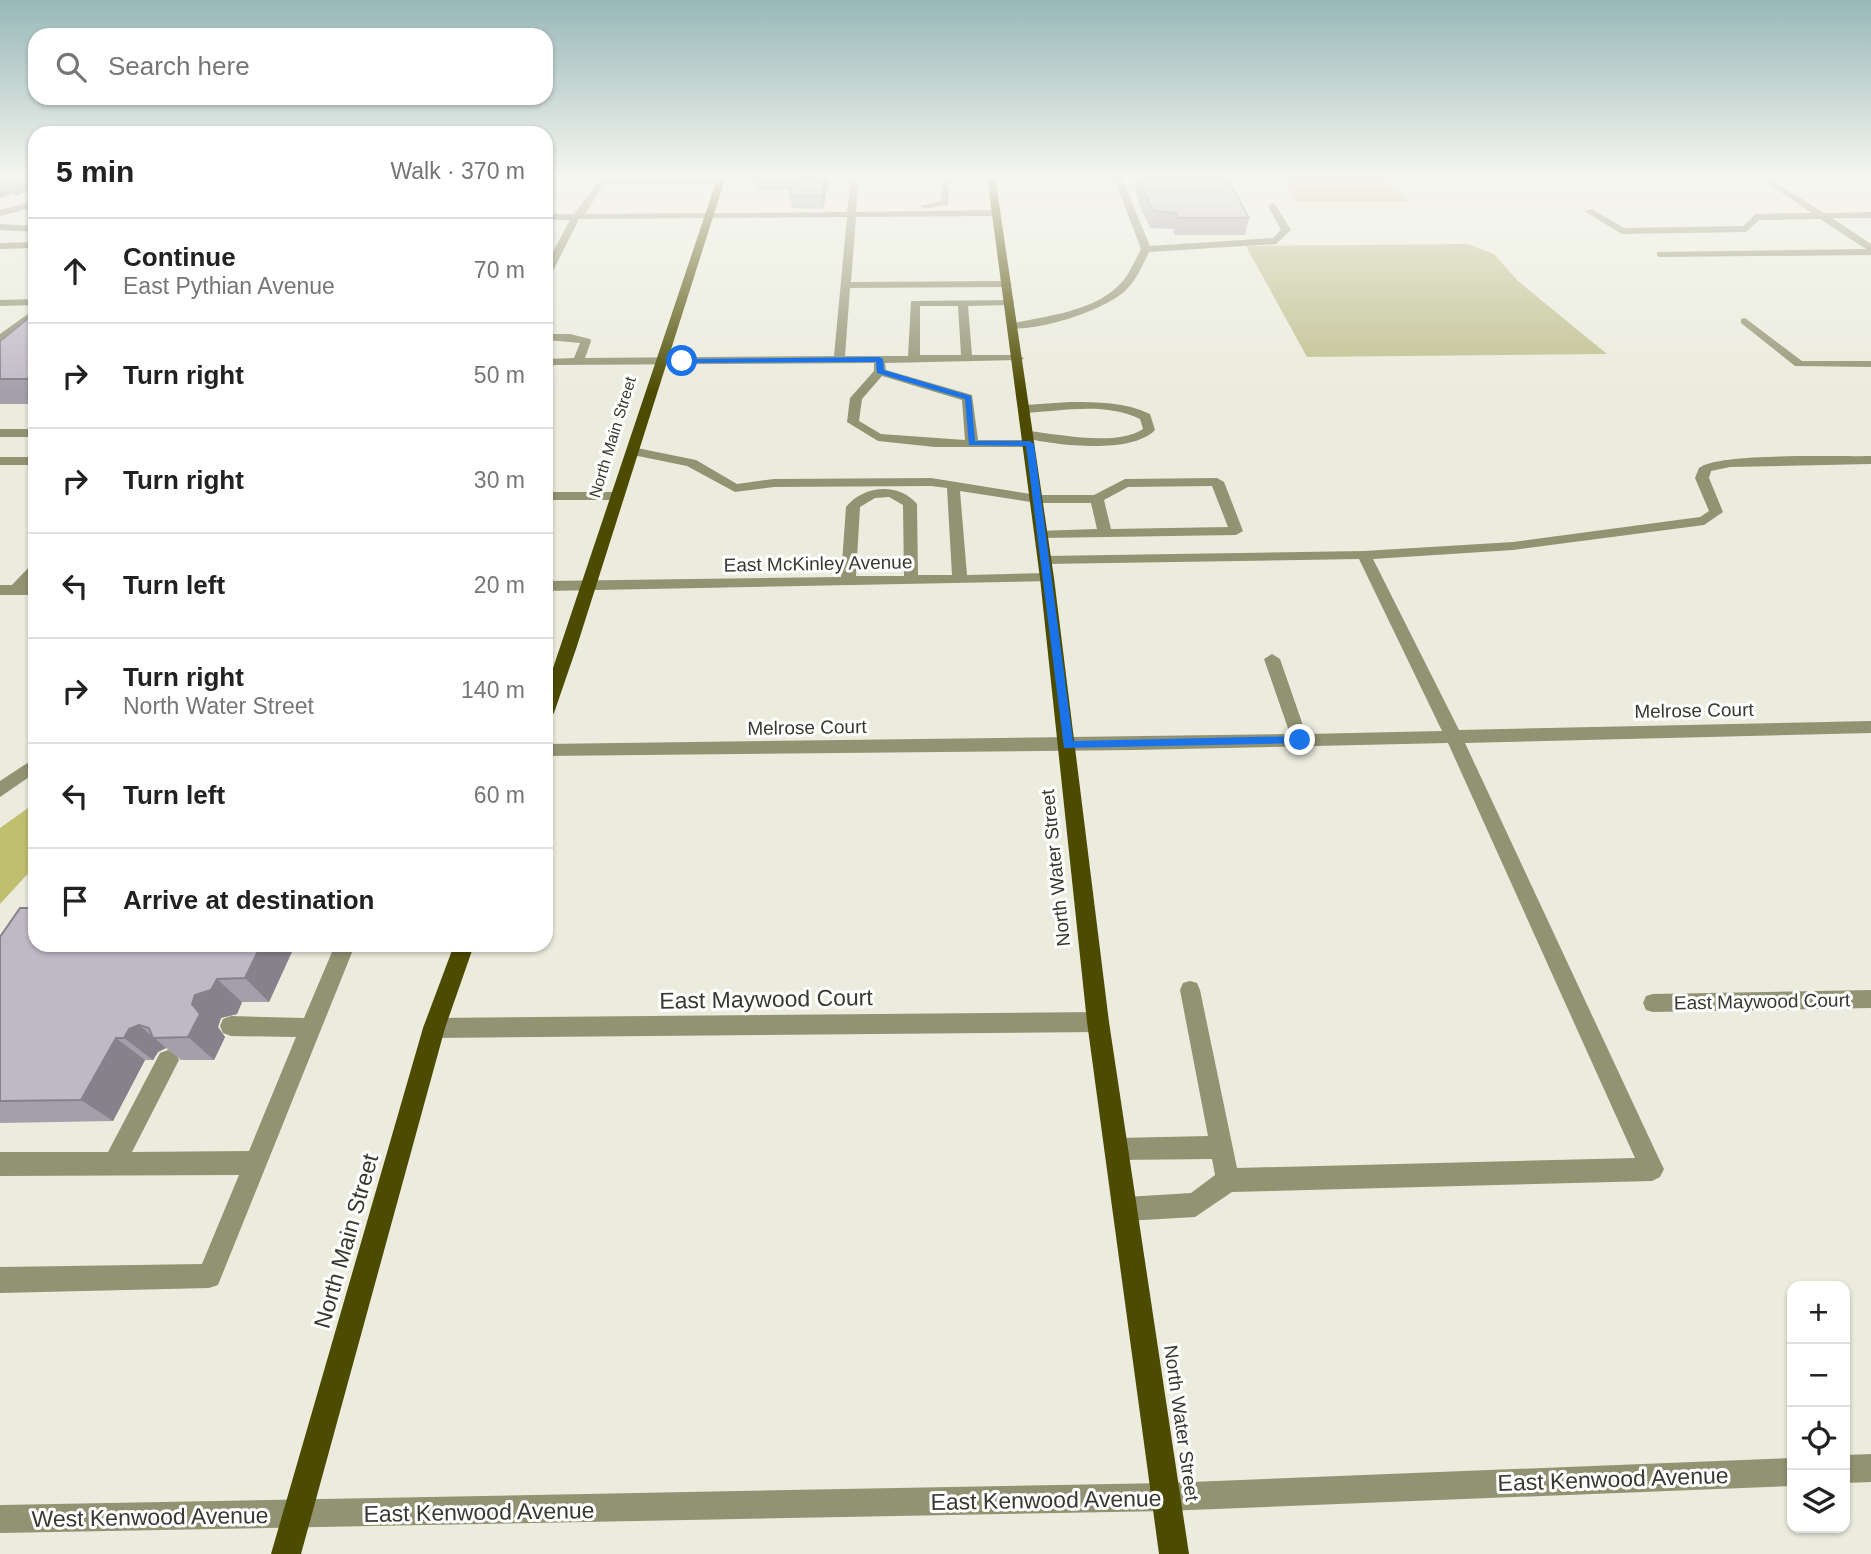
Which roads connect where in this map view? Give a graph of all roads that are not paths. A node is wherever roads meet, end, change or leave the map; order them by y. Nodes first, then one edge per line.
1 (698, 249) edge
2 (849, 249) edge
3 (1002, 249) edge
4 (1146, 249) joint
5 (1154, 249) edge
6 (1871, 250) edge
7 (1660, 254) dead end
8 (1007, 284) junction
9 (846, 285) junction
10 (28, 302) edge
11 (963, 302) junction
12 (1009, 302) junction
13 (0, 303) edge
14 (28, 317) edge
15 (1745, 321) dead end
16 (1013, 326) junction
17 (553, 337) edge
18 (0, 339) edge
19 (1018, 358) junction
20 (914, 359) junction
21 (967, 359) junction
22 (839, 360) junction
23 (660, 361) junction
24 (553, 362) edge
25 (578, 362) junction
26 (1871, 364) edge
27 (880, 366) junction
28 (1025, 409) junction
29 (28, 432) edge
30 (0, 433) edge
31 (1029, 439) junction
32 (972, 443) junction
33 (632, 451) junction
34 (1871, 460) edge
35 (0, 461) edge
36 (28, 461) edge
37 (953, 485) junction
38 (881, 488) junction
39 (553, 496) edge
40 (618, 496) junction
41 (1037, 499) junction
42 (1097, 499) junction
43 (1105, 533) junction
44 (1042, 534) junction
45 (1364, 555) junction
46 (1045, 560) junction
47 (28, 574) edge
48 (1047, 578) junction
49 (960, 579) junction
50 (911, 580) junction
51 (848, 581) junction
52 (590, 585) junction
53 (553, 586) edge
54 (8, 590) edge
55 (28, 590) edge
56 (1272, 659) dead end
57 (553, 693) edge
58 (1871, 727) edge
59 (1453, 736) junction
60 (1300, 740) junction
61 (1068, 745) junction
62 (553, 750) edge
63 (28, 769) edge
64 (0, 790) edge
65 (342, 952) edge
66 (461, 952) edge
67 (1190, 990) dead end
68 (1871, 999) edge
69 (1653, 1003) dead end
70 (1098, 1022) junction
71 (231, 1026) dead end
72 (311, 1028) junction
73 (434, 1028) junction
74 (168, 1060) edge
75 (1222, 1147) junction
76 (1117, 1149) junction
77 (255, 1163) junction
78 (0, 1164) edge
79 (114, 1164) junction
80 (1228, 1180) junction
81 (1126, 1209) junction
82 (0, 1280) edge
83 (1871, 1468) edge
84 (1850, 1469) edge
85 (1787, 1472) edge
86 (1166, 1497) junction
87 (299, 1515) junction
88 (0, 1519) edge
89 (286, 1554) edge
90 (1174, 1554) edge

1 - 23 main road, North Main Street
2 - 9 street
3 - 8 main road, North Water Street
4 - 5 street
4 - 16 street
6 - 7 street
8 - 9 street
8 - 12 main road, North Water Street
9 - 22 street
10 - 13 street
11 - 12 street
11 - 20 street
11 - 21 street
12 - 16 main road, North Water Street
14 - 18 street
15 - 26 street
16 - 19 main road, North Water Street
17 - 25 street
19 - 21 street
19 - 28 main road, North Water Street
20 - 21 street
20 - 27 street
22 - 23 street
22 - 27 street
23 - 25 street
23 - 33 main road, North Main Street
24 - 25 street
27 - 32 street
27 - 32 street
28 - 31 main road, North Water Street
28 - 31 street
29 - 30 street
31 - 32 street
31 - 41 main road, North Water Street
33 - 38 street
33 - 40 main road, North Main Street
34 - 45 street
35 - 36 street
37 - 38 street
37 - 41 street
37 - 49 street
38 - 50 street
38 - 51 street
39 - 40 street
40 - 52 main road, North Main Street
41 - 42 street
41 - 44 main road, North Water Street
42 - 43 street
42 - 43 street
43 - 44 street
44 - 46 main road, North Water Street
45 - 46 street
45 - 59 street
46 - 48 main road, North Water Street
47 - 54 street
48 - 49 street, East McKinley Avenue
48 - 61 main road, North Water Street
49 - 50 street, East McKinley Avenue
50 - 51 street, East McKinley Avenue
51 - 52 street, East McKinley Avenue
52 - 53 street, East McKinley Avenue
52 - 57 main road, North Main Street
54 - 55 street
56 - 60 street
58 - 59 street, Melrose Court
59 - 60 street, Melrose Court
59 - 80 street
60 - 61 street, Melrose Court
61 - 62 street, Melrose Court
61 - 70 main road, North Water Street
63 - 64 street
65 - 72 street
66 - 73 main road, North Main Street
67 - 75 street
68 - 69 street, East Maywood Court
70 - 73 street, East Maywood Court
70 - 76 main road, North Water Street
71 - 72 street
72 - 77 street
73 - 87 main road, North Main Street
74 - 79 street
75 - 76 street
75 - 80 street
76 - 81 main road, North Water Street
77 - 79 street
77 - 82 street
78 - 79 street
80 - 81 street
81 - 86 main road, North Water Street
83 - 84 street
85 - 86 street, East Kenwood Avenue
86 - 87 street, East Kenwood Avenue
86 - 90 main road, North Water Street
87 - 88 street, West Kenwood Avenue
87 - 89 main road, North Main Street

